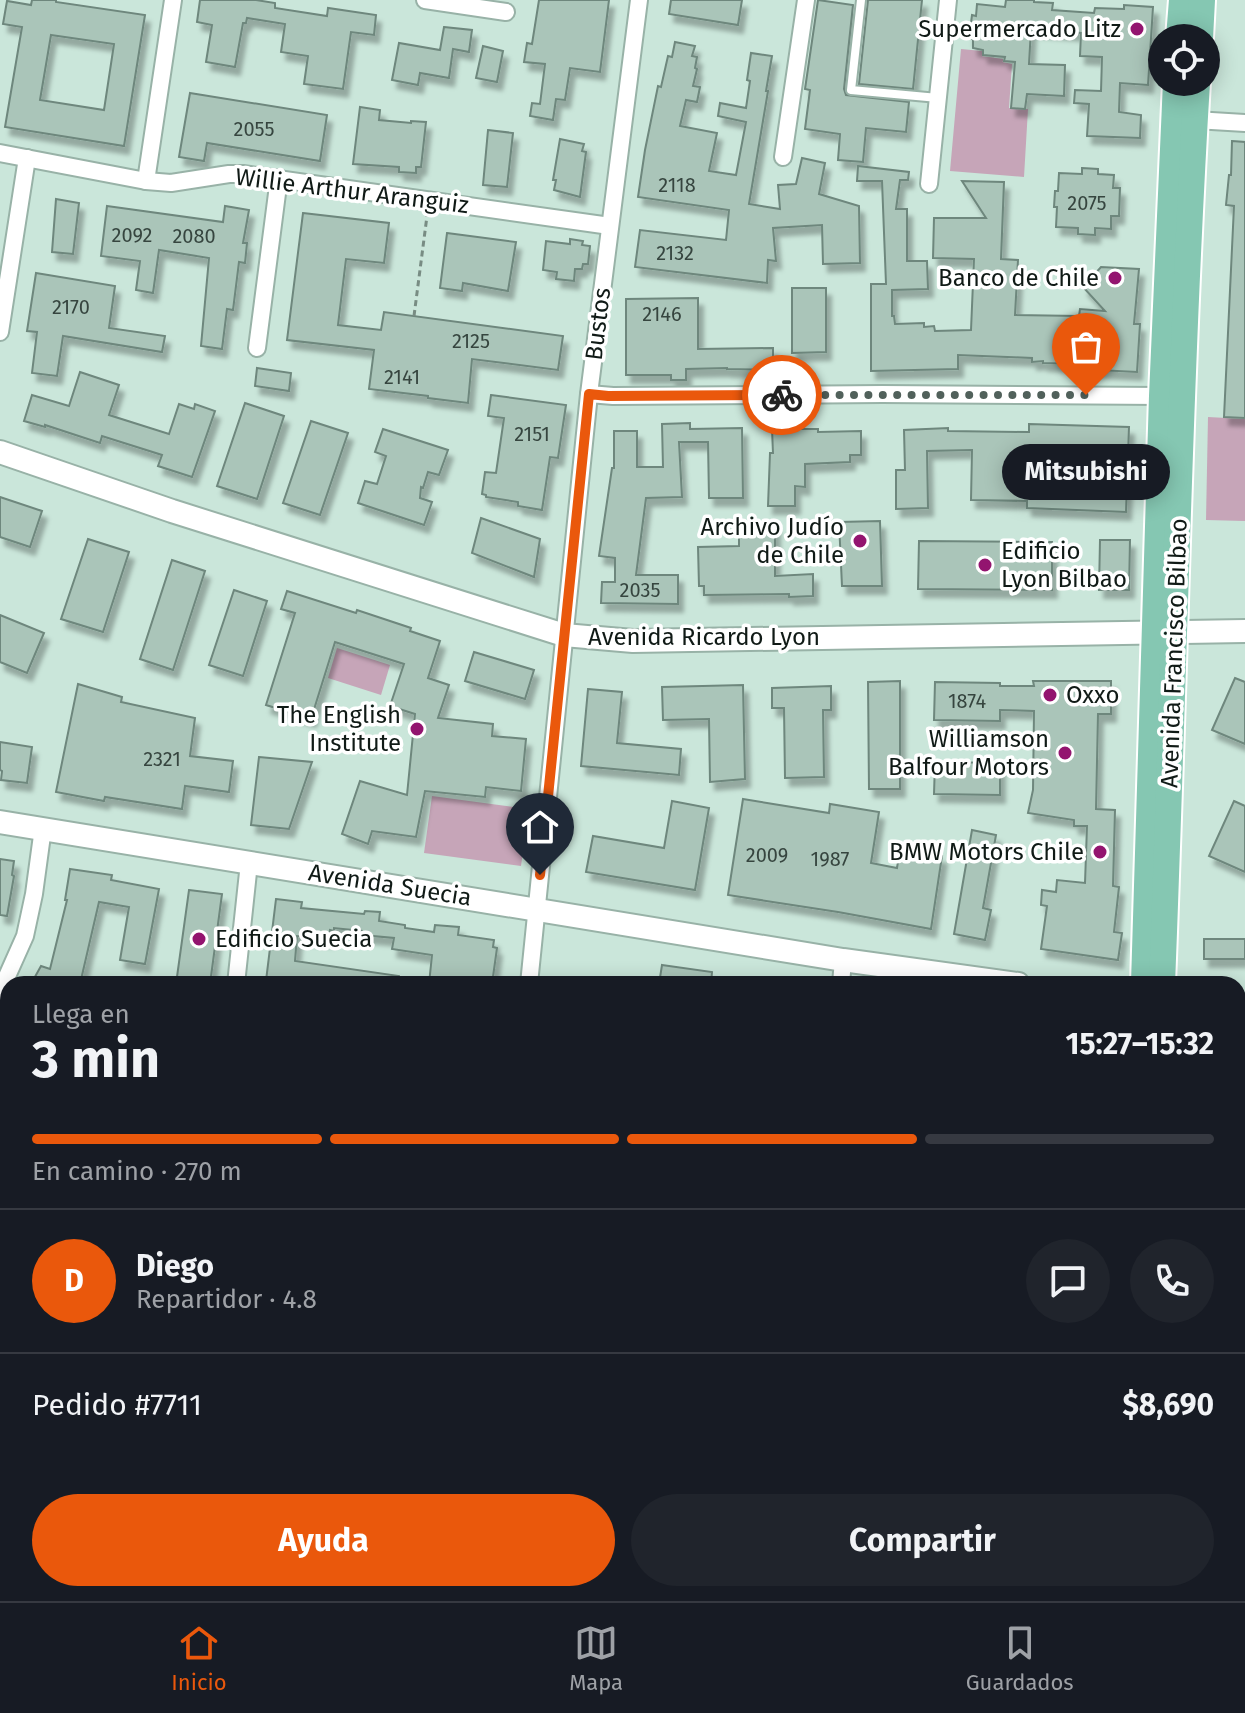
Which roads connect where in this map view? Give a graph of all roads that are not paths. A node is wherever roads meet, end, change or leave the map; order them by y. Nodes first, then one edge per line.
1 (173, 0) edge
2 (425, 0) edge
3 (639, 0) edge
4 (806, 0) edge
5 (861, 0) edge
6 (948, 0) edge
7 (1182, 0) edge
8 (1202, 0) edge
9 (506, 12) dead end
10 (1180, 24) edge
11 (1201, 24) edge
12 (1175, 96) edge
13 (1196, 96) edge
14 (938, 98) junction
15 (1195, 120) junction
16 (1245, 123) edge
17 (0, 153) edge
18 (783, 157) dead end
19 (27, 158) junction
20 (279, 178) junction
21 (146, 181) junction
22 (929, 184) dead end
23 (610, 226) junction
24 (0, 332) edge
25 (257, 348) dead end
26 (589, 394) junction
27 (1162, 396) junction
28 (0, 452) edge
29 (1245, 631) edge
30 (1165, 632) junction
31 (564, 635) junction
32 (0, 822) edge
33 (43, 828) junction
34 (249, 863) junction
35 (537, 909) junction
36 (843, 960) junction
37 (7, 976) edge
38 (237, 976) edge
39 (530, 976) edge
40 (842, 976) edge
41 (960, 976) edge
42 (1144, 976) edge
43 (1162, 976) edge

1 - 21 street
2 - 9 street
3 - 23 street, Bustos
4 - 18 street
5 - 14 lane
6 - 14 street
7 - 10 main road
8 - 11 main road
12 - 27 main road, Avenida Francisco Bilbao
13 - 15 main road, Avenida Francisco Bilbao
14 - 22 street
15 - 16 street
15 - 30 main road, Avenida Francisco Bilbao
17 - 19 street, Willie Arthur Aranguiz
19 - 21 street, Willie Arthur Aranguiz
19 - 24 street
20 - 21 street, Willie Arthur Aranguiz
20 - 23 street, Willie Arthur Aranguiz
20 - 25 street
23 - 26 street, Bustos
26 - 27 street
26 - 31 street, Bustos
27 - 30 main road, Avenida Francisco Bilbao
28 - 31 street, Avenida Ricardo Lyon
29 - 30 street, Avenida Ricardo Lyon
30 - 31 street, Avenida Ricardo Lyon
30 - 42 main road, Avenida Francisco Bilbao
30 - 43 main road, Avenida Francisco Bilbao
31 - 35 street, Bustos
32 - 33 street, Avenida Suecia
33 - 34 street, Avenida Suecia
33 - 37 street
34 - 35 street, Avenida Suecia
34 - 38 street
35 - 36 street, Avenida Suecia
35 - 39 street, Bustos
36 - 40 street
36 - 41 street, Avenida Suecia

